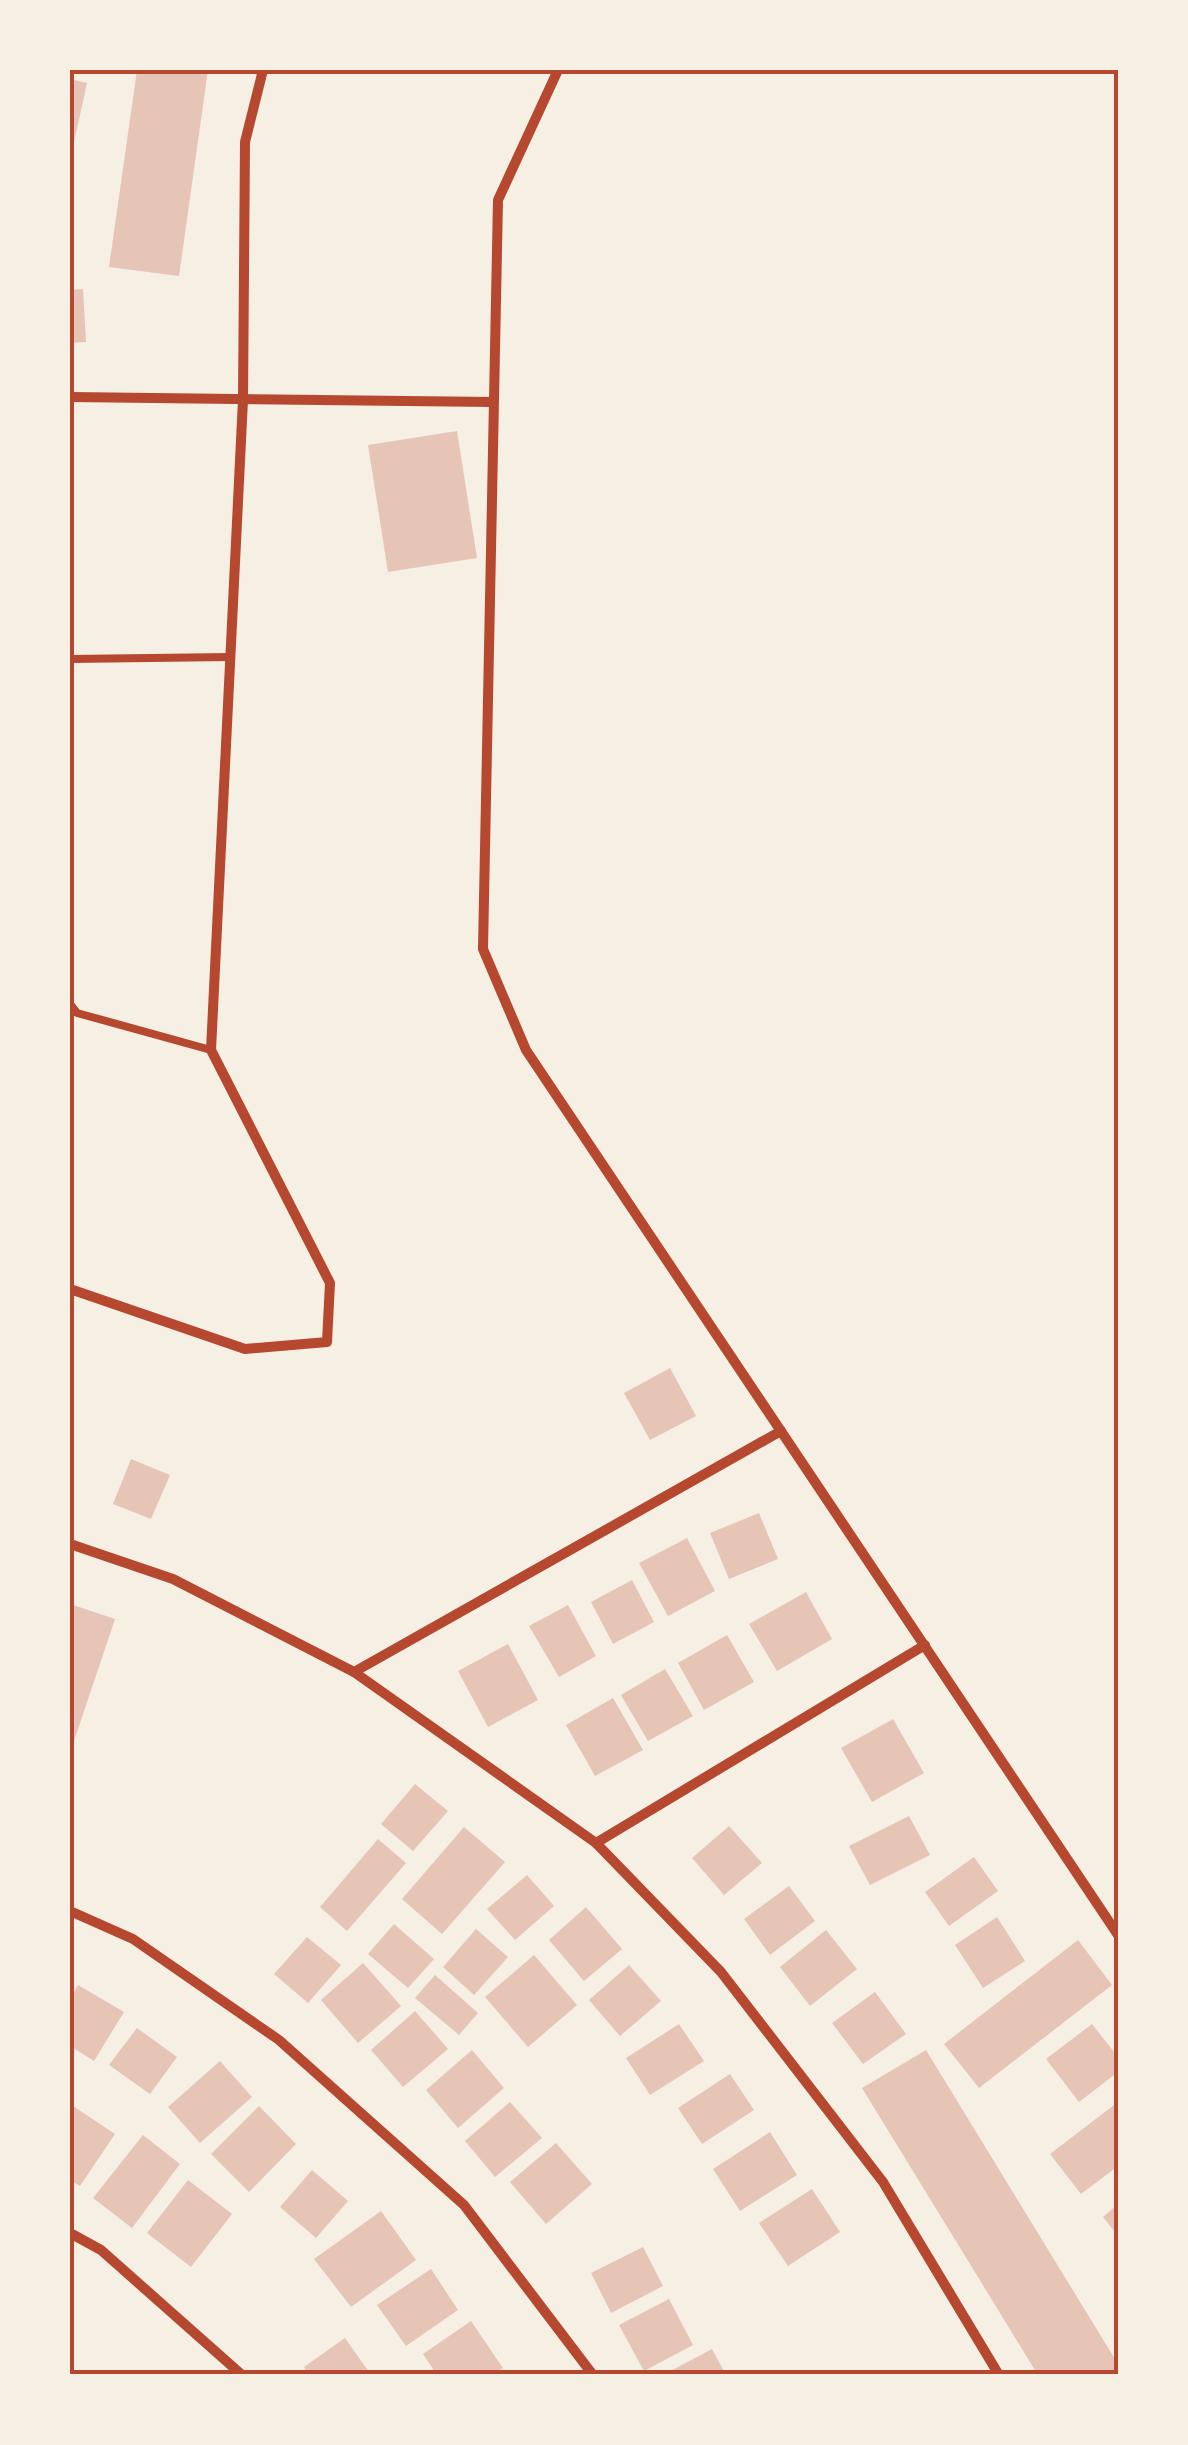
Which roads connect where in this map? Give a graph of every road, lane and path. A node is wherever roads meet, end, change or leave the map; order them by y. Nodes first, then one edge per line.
1 (263, 70) edge
2 (558, 70) edge
3 (70, 397) edge
4 (243, 400) junction
5 (493, 402) junction
6 (230, 657) junction
7 (70, 659) edge
8 (70, 1004) edge
9 (210, 1050) junction
10 (70, 1289) edge
11 (782, 1431) junction
12 (70, 1544) edge
13 (924, 1645) junction
14 (354, 1672) junction
15 (596, 1843) junction
16 (70, 1911) edge
17 (1118, 1935) edge
18 (70, 2233) edge
19 (242, 2375) edge
20 (594, 2375) edge
21 (999, 2375) edge

1 - 4 street
2 - 5 street
3 - 4 street
4 - 5 street
4 - 6 street
5 - 11 street
6 - 7 lane
6 - 9 street
8 - 9 lane
9 - 10 street
11 - 13 street
11 - 14 street
12 - 14 street
13 - 15 street
13 - 17 street
14 - 15 street
15 - 21 street
16 - 20 street
18 - 19 street

